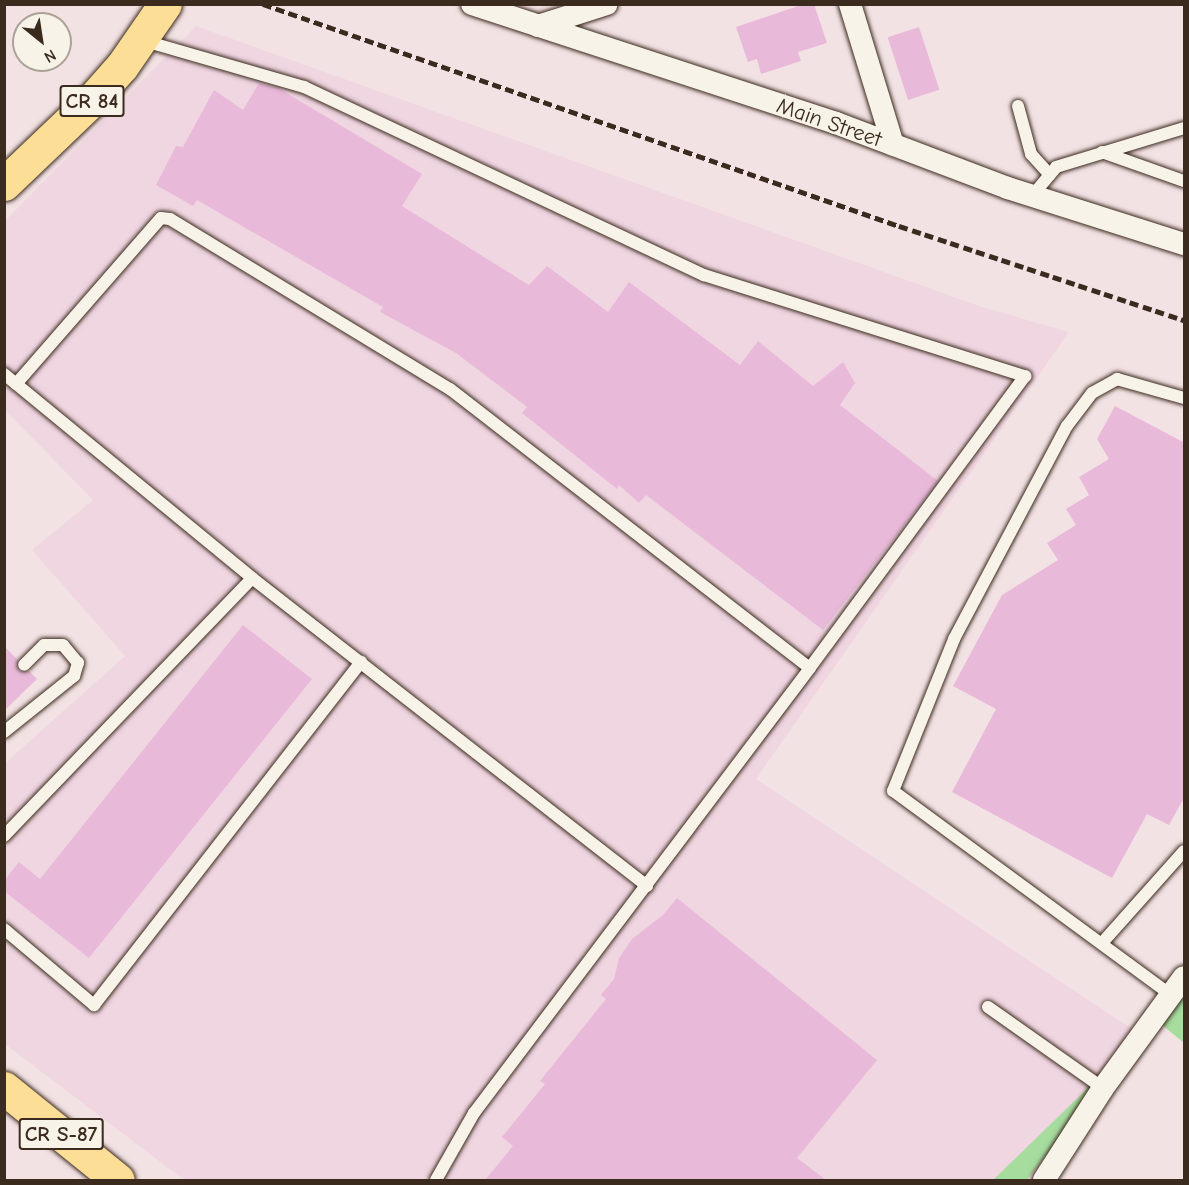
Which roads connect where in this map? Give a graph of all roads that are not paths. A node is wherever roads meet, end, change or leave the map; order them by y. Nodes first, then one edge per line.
1 (165, 4) edge
2 (607, 4) edge
3 (850, 4) edge
4 (481, 6) edge
5 (538, 26) junction
6 (141, 40) junction
7 (1018, 106) dead end
8 (1185, 128) edge
9 (893, 145) junction
10 (1102, 152) junction
11 (1050, 175) junction
12 (1185, 181) edge
13 (4, 184) edge
14 (1032, 196) junction
15 (1185, 244) edge
16 (4, 374) edge
17 (16, 384) junction
18 (1185, 398) edge
19 (252, 578) junction
20 (361, 662) junction
21 (24, 665) dead end
22 (810, 668) junction
23 (4, 732) edge
24 (4, 836) edge
25 (1185, 851) edge
26 (647, 886) junction
27 (4, 929) edge
28 (1102, 943) junction
29 (1178, 986) edge
30 (988, 1006) dead end
31 (4, 1088) edge
32 (1103, 1088) junction
33 (118, 1180) edge
34 (436, 1180) edge
35 (1044, 1180) edge

1 - 6 main road, CR 84
2 - 5 street
3 - 9 street
4 - 5 street, Main Street
5 - 9 street, Main Street
6 - 13 main road, CR 84
6 - 22 lane
7 - 11 lane
8 - 10 lane
9 - 14 street, Main Street
10 - 11 lane
10 - 12 lane
11 - 14 lane
14 - 15 street, Main Street
16 - 17 lane
17 - 19 lane
17 - 22 lane
18 - 28 lane
19 - 20 lane
19 - 24 lane
20 - 26 lane
20 - 27 lane
21 - 23 lane
22 - 26 lane
25 - 28 lane
26 - 34 lane
28 - 29 lane
29 - 32 street
30 - 32 lane
31 - 33 main road, CR S-87
32 - 35 street

